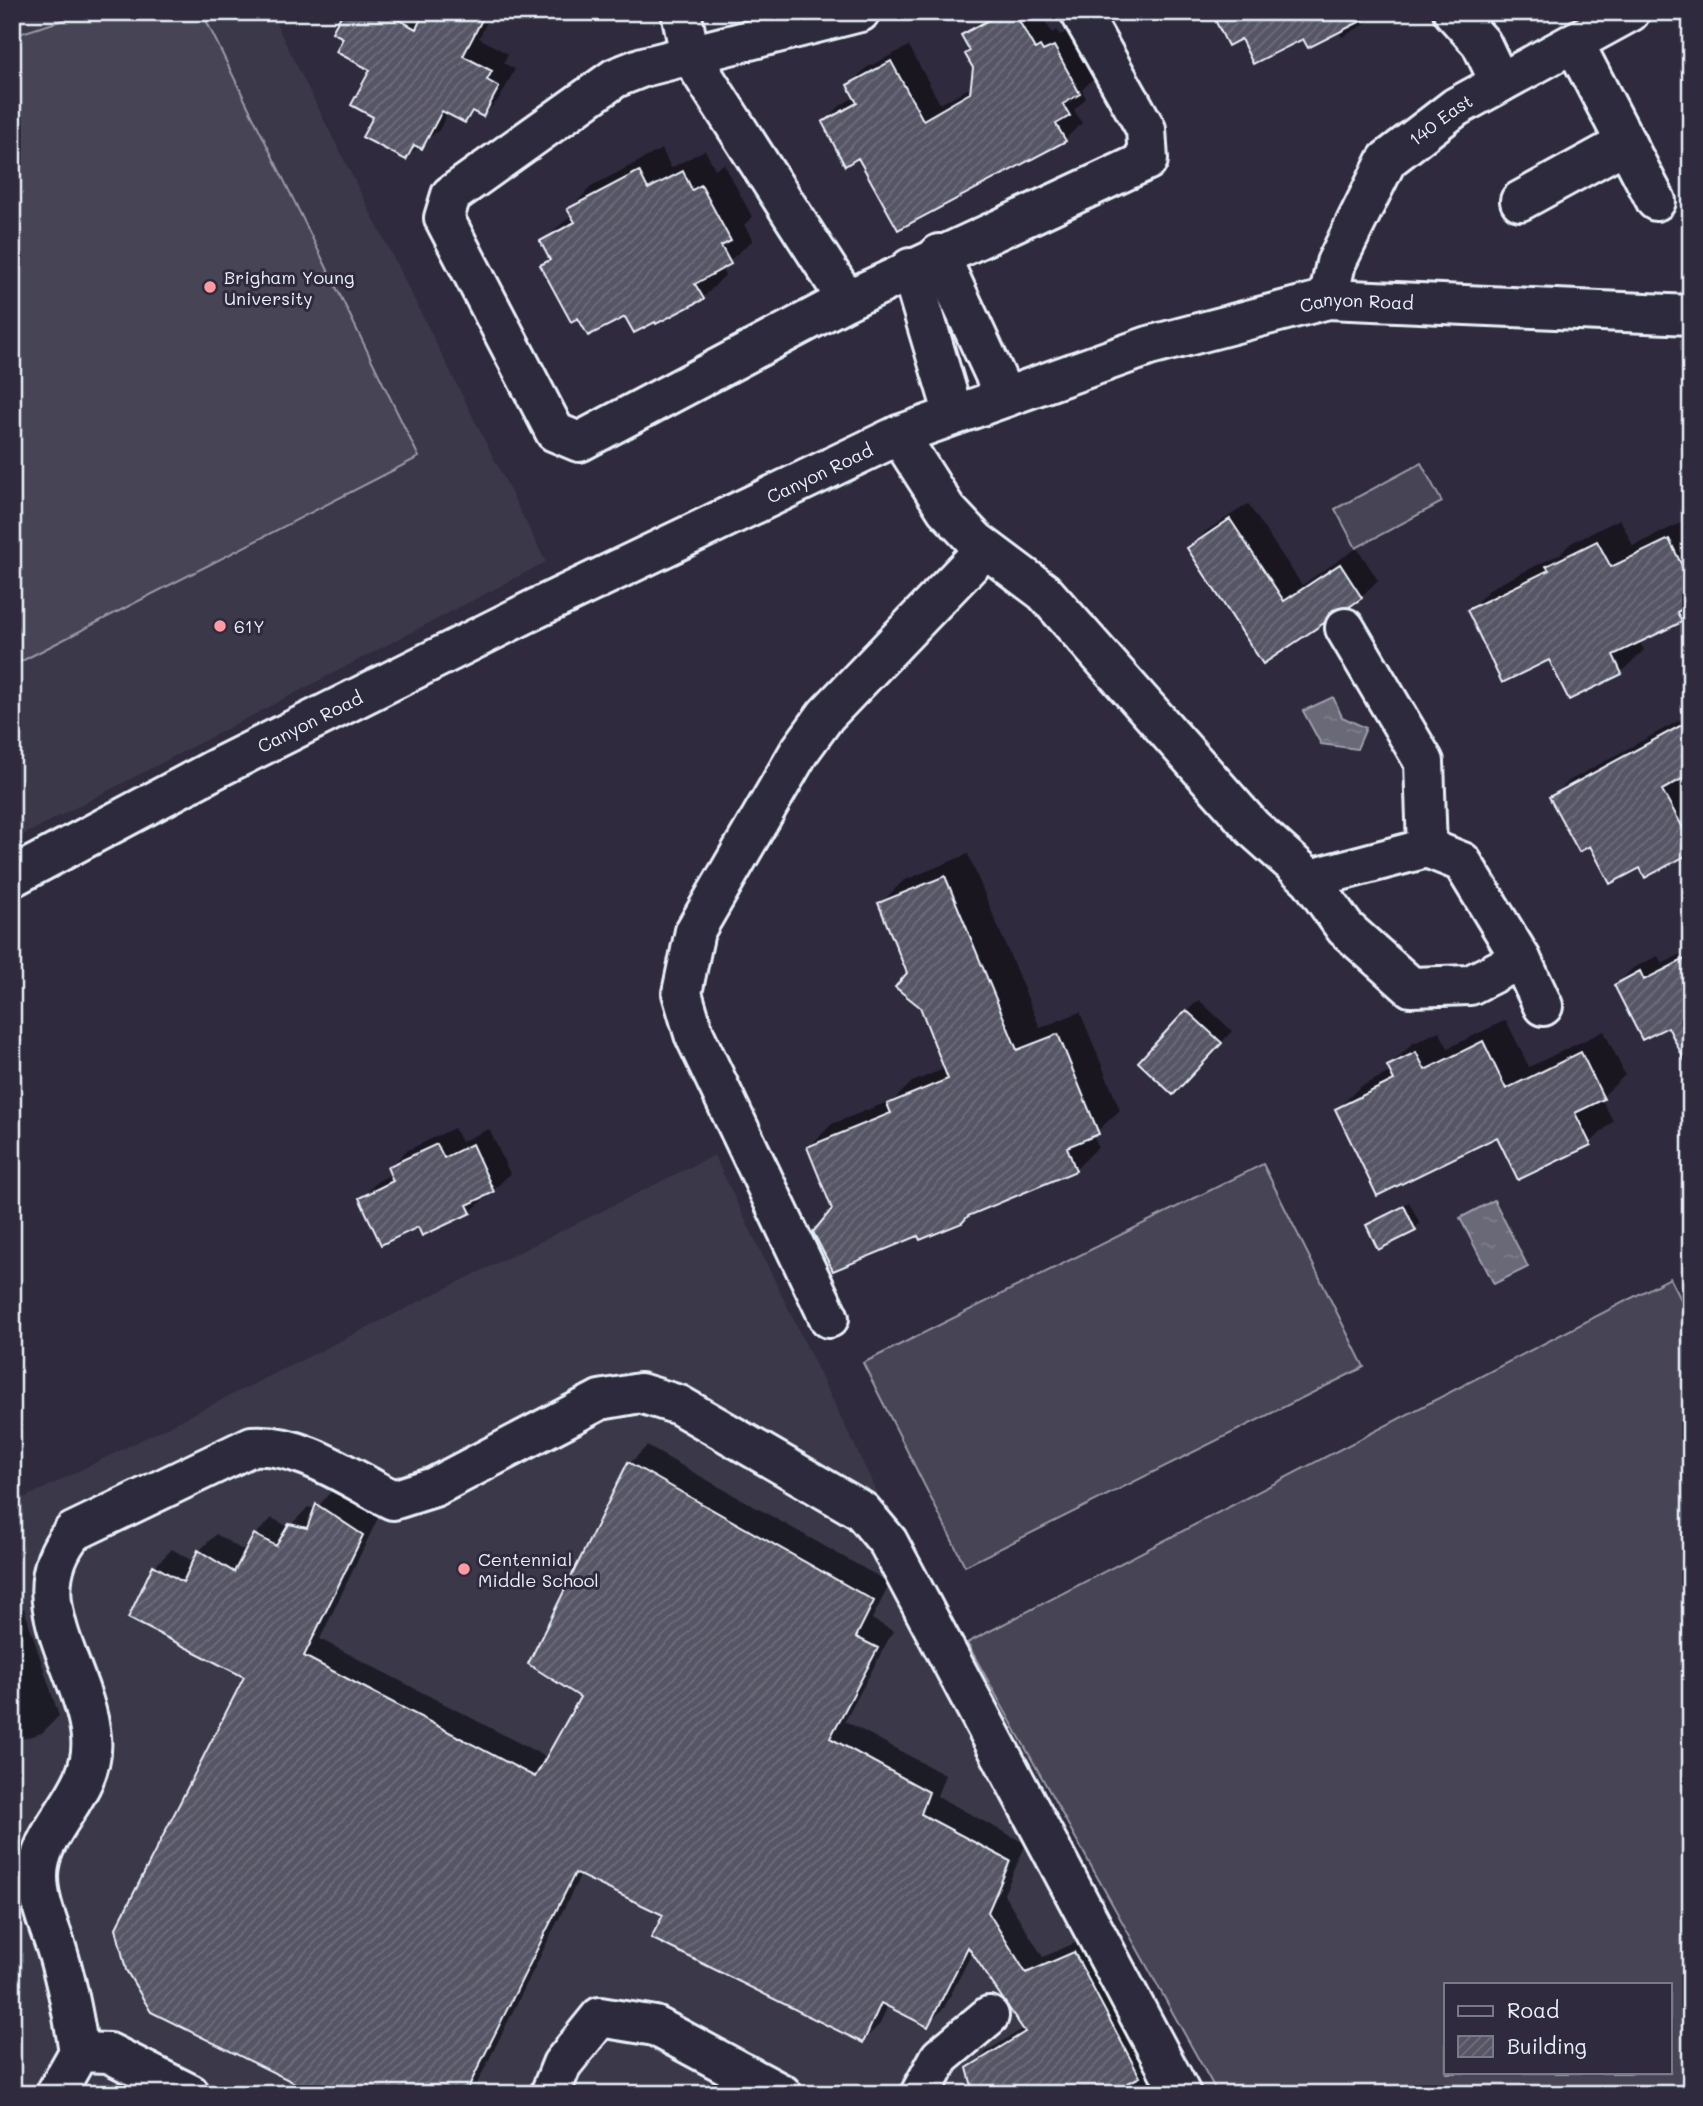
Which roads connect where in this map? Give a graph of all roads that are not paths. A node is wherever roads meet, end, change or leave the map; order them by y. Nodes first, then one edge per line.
1 (681, 12) edge
2 (860, 12) edge
3 (1080, 12) edge
4 (1453, 12) edge
5 (1630, 12) edge
6 (1574, 43) junction
7 (690, 55) junction
8 (1500, 83) junction
9 (1626, 143) junction
10 (1520, 201) dead end
11 (1656, 201) dead end
12 (925, 261) junction
13 (1328, 299) junction
14 (847, 300) junction
15 (1691, 315) edge
16 (1005, 397) junction
17 (954, 415) junction
18 (899, 435) junction
19 (984, 550) junction
20 (1345, 628) dead end
21 (1427, 848) junction
22 (12, 877) edge
23 (1310, 879) junction
24 (1521, 959) junction
25 (1544, 1006) dead end
26 (829, 1318) dead end
27 (989, 2016) dead end
28 (79, 2052) junction
29 (58, 2094) edge
30 (190, 2094) edge
31 (550, 2094) edge
32 (782, 2094) edge
33 (920, 2094) edge
34 (1181, 2094) edge

1 - 7 main road
2 - 7 main road
3 - 12 main road
4 - 8 main road
5 - 6 main road, 140 East
6 - 8 main road, 140 East
6 - 9 main road
7 - 14 main road
7 - 14 main road
8 - 13 main road, 140 East
9 - 10 main road
9 - 11 main road
12 - 14 main road
12 - 16 main road
12 - 17 main road
13 - 15 main road, Canyon Road
13 - 16 main road, Canyon Road
16 - 17 main road, Canyon Road
17 - 18 main road, Canyon Road
18 - 19 main road
18 - 22 main road, Canyon Road
19 - 23 main road
19 - 26 main road
20 - 21 main road
21 - 23 main road
21 - 24 main road
23 - 24 main road
24 - 25 main road
27 - 33 main road
28 - 29 main road
28 - 30 main road
28 - 34 main road
31 - 32 main road

